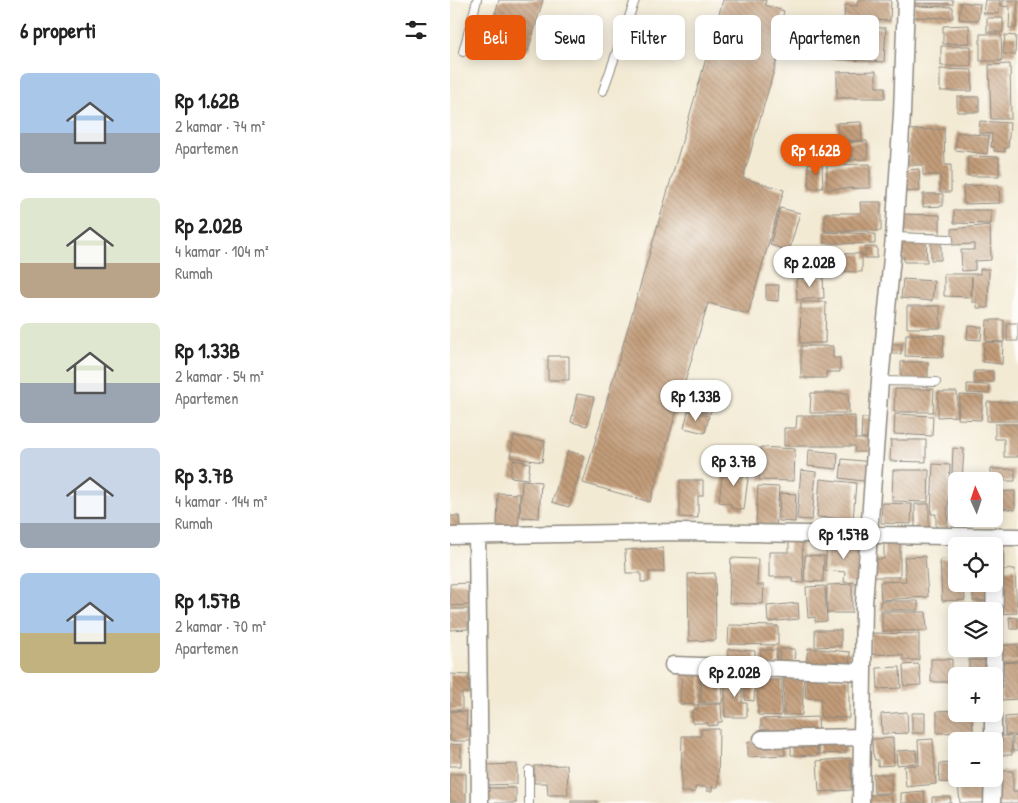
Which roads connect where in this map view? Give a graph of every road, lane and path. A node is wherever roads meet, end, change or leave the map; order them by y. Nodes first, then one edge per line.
1 (477, 0) edge
2 (635, 0) edge
3 (906, 0) edge
4 (463, 52) dead end
5 (603, 91) dead end
6 (894, 237) junction
7 (949, 239) dead end
8 (880, 381) junction
9 (936, 382) dead end
10 (871, 533) junction
11 (450, 536) edge
12 (477, 536) junction
13 (995, 536) junction
14 (1018, 537) edge
15 (673, 666) dead end
16 (994, 667) edge
17 (862, 672) junction
18 (863, 737) junction
19 (762, 739) dead end
20 (529, 770) dead end
21 (992, 787) edge
22 (480, 803) edge
23 (529, 803) edge
24 (861, 803) edge
25 (992, 803) edge

1 - 4 lane
2 - 5 lane
3 - 6 street
6 - 7 lane
6 - 8 street
8 - 9 lane
8 - 10 street
10 - 12 street
10 - 13 street
10 - 17 street
11 - 12 street
12 - 22 street
13 - 14 street
13 - 16 street
15 - 17 street
17 - 18 street
18 - 19 street
18 - 24 street
20 - 23 lane
21 - 25 street

